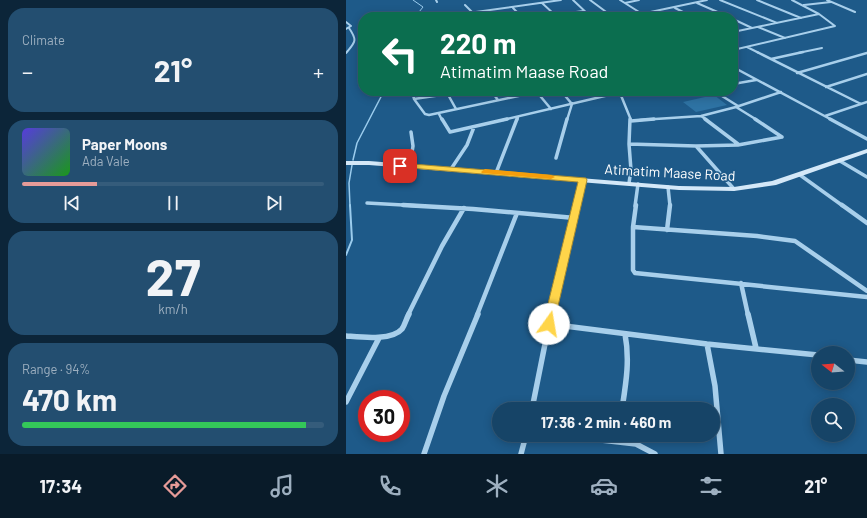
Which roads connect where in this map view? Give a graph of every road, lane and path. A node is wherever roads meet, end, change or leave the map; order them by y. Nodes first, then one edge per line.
1 (525, 0) edge
2 (557, 0) edge
3 (561, 0) edge
4 (573, 0) edge
5 (590, 0) edge
6 (620, 0) edge
7 (639, 0) edge
8 (707, 0) edge
9 (720, 0) edge
10 (757, 0) edge
11 (792, 0) edge
12 (827, 0) edge
13 (625, 2) junction
14 (831, 2) junction
15 (542, 3) junction
16 (697, 3) junction
17 (465, 5) dead end
18 (531, 5) junction
19 (804, 5) junction
20 (513, 8) junction
21 (675, 8) junction
22 (583, 11) joint
23 (472, 12) edge
24 (481, 12) edge
25 (517, 12) edge
26 (552, 12) edge
27 (576, 12) edge
28 (606, 12) edge
29 (638, 12) edge
30 (652, 12) edge
31 (683, 12) edge
32 (718, 12) edge
33 (855, 12) dead end
34 (819, 14) junction
35 (801, 18) junction
36 (738, 21) edge
37 (346, 22) edge
38 (778, 23) junction
39 (758, 27) junction
40 (350, 28) junction
41 (752, 28) junction
42 (346, 30) edge
43 (738, 31) edge
44 (785, 38) junction
45 (746, 47) junction
46 (822, 48) dead end
47 (738, 49) edge
48 (346, 53) edge
49 (867, 53) edge
50 (770, 59) junction
51 (738, 70) edge
52 (797, 73) junction
53 (867, 74) edge
54 (757, 80) junction
55 (738, 83) edge
56 (826, 87) junction
57 (781, 92) junction
58 (413, 96) edge
59 (428, 96) edge
60 (449, 96) edge
61 (495, 96) edge
62 (518, 96) edge
63 (540, 96) edge
64 (565, 96) edge
65 (608, 96) edge
66 (621, 96) edge
67 (722, 96) edge
68 (414, 99) junction
69 (498, 100) junction
70 (867, 102) edge
71 (572, 104) junction
72 (861, 104) junction
73 (737, 106) junction
74 (456, 109) junction
75 (551, 109) junction
76 (439, 114) junction
77 (701, 116) junction
78 (825, 116) junction
79 (518, 117) junction
80 (631, 121) junction
81 (474, 127) junction
82 (411, 132) dead end
83 (867, 139) edge
84 (629, 144) junction
85 (738, 145) junction
86 (696, 146) junction
87 (867, 150) edge
88 (556, 158) dead end
89 (840, 161) junction
90 (346, 163) edge
91 (410, 166) junction
92 (452, 169) junction
93 (496, 173) junction
94 (800, 175) junction
95 (867, 177) edge
96 (583, 180) junction
97 (629, 183) junction
98 (638, 184) junction
99 (668, 187) junction
100 (734, 189) junction
101 (367, 203) dead end
102 (464, 208) junction
103 (517, 213) junction
104 (575, 218) junction
105 (867, 223) edge
106 (633, 227) junction
107 (667, 230) junction
108 (741, 283) junction
109 (867, 291) edge
110 (867, 297) edge
111 (549, 324) junction
112 (625, 334) junction
113 (346, 336) edge
114 (380, 338) junction
115 (707, 344) junction
116 (756, 348) junction
117 (811, 354) edge
118 (855, 361) edge
119 (867, 362) edge
120 (346, 402) edge
121 (533, 402) edge
122 (623, 402) edge
123 (524, 442) edge
124 (619, 442) edge
125 (636, 444) joint
126 (424, 454) edge
127 (521, 454) edge
128 (655, 454) edge
129 (721, 454) edge

1 - 18 street
2 - 3 street
2 - 15 street
4 - 22 street
5 - 28 street
6 - 13 street
7 - 13 street
8 - 16 street
9 - 38 street
10 - 35 street
11 - 19 street
12 - 14 street
13 - 29 street
14 - 19 street
14 - 33 street
15 - 18 street
15 - 26 street
16 - 21 street
16 - 32 street
17 - 23 street
18 - 20 street
19 - 34 street
20 - 24 street
20 - 25 street
21 - 30 street
21 - 31 street
22 - 27 street
34 - 35 street
34 - 44 street
35 - 38 street
36 - 41 street
37 - 40 street
38 - 39 street
39 - 41 street
39 - 44 street
40 - 42 street
40 - 48 street
41 - 43 street
44 - 45 street
45 - 47 street
45 - 50 street
46 - 50 street
49 - 52 street
50 - 52 street
51 - 54 street
52 - 56 street
53 - 56 street
54 - 55 street
54 - 57 street
56 - 72 street
57 - 73 street
57 - 78 street
58 - 68 street
59 - 68 street
60 - 74 street
61 - 69 street
62 - 69 street
63 - 75 street
64 - 71 street
65 - 71 street
66 - 80 street
67 - 73 street
68 - 76 street
69 - 74 street
70 - 72 street
71 - 75 street
71 - 88 street
72 - 78 street
73 - 77 street
73 - 85 street
74 - 76 street
75 - 79 street
76 - 81 street
77 - 80 street
77 - 85 street
78 - 83 street
79 - 81 street
79 - 93 street
80 - 84 street
81 - 92 street
82 - 91 street
84 - 86 street
84 - 97 street
85 - 86 street
86 - 100 street
87 - 89 main road, Atimatim Maase Road
89 - 94 main road, Atimatim Maase Road
89 - 95 street
90 - 91 main road, Atimatim Maase Road
91 - 92 main road, Atimatim Maase Road
92 - 93 main road, Atimatim Maase Road
93 - 96 main road, Atimatim Maase Road
94 - 100 main road, Atimatim Maase Road
94 - 105 street
96 - 97 main road, Atimatim Maase Road
96 - 104 street
97 - 98 main road, Atimatim Maase Road
98 - 99 main road, Atimatim Maase Road
98 - 106 street
99 - 100 main road, Atimatim Maase Road
99 - 107 street
101 - 102 street
102 - 103 street
102 - 114 street
103 - 104 street
103 - 126 street
104 - 111 street
106 - 107 street
106 - 108 street
107 - 109 street
108 - 110 street
108 - 116 street
111 - 112 street
111 - 121 street
112 - 115 street
112 - 122 street
113 - 114 street
114 - 120 street
115 - 116 street
115 - 129 street
116 - 117 street
118 - 119 street
123 - 127 street
124 - 125 street
125 - 128 street

